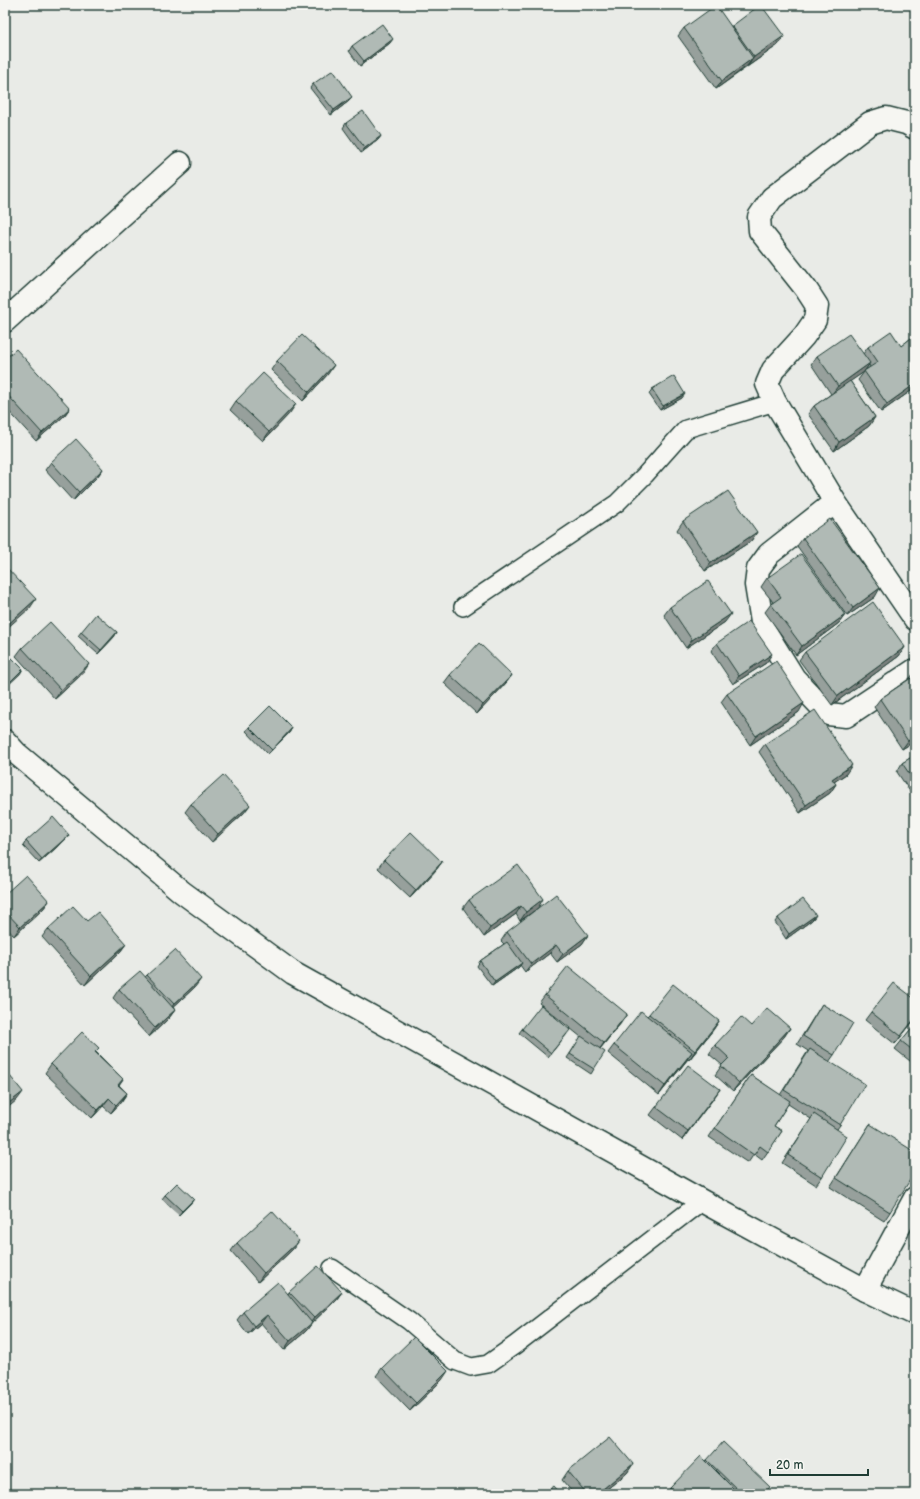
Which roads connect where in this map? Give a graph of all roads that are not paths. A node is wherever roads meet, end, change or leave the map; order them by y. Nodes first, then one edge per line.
1 (915, 128) edge
2 (180, 163) dead end
3 (5, 320) edge
4 (776, 402) junction
5 (835, 502) junction
6 (463, 607) dead end
7 (915, 620) edge
8 (915, 670) edge
9 (5, 741) edge
10 (915, 1198) edge
11 (702, 1201) junction
12 (332, 1268) dead end
13 (865, 1290) junction
14 (915, 1314) edge

1 - 4 street
2 - 3 street
4 - 5 street
4 - 6 lane
5 - 7 street
5 - 8 street
9 - 11 street
10 - 13 street
11 - 12 lane
11 - 13 street
13 - 14 street

